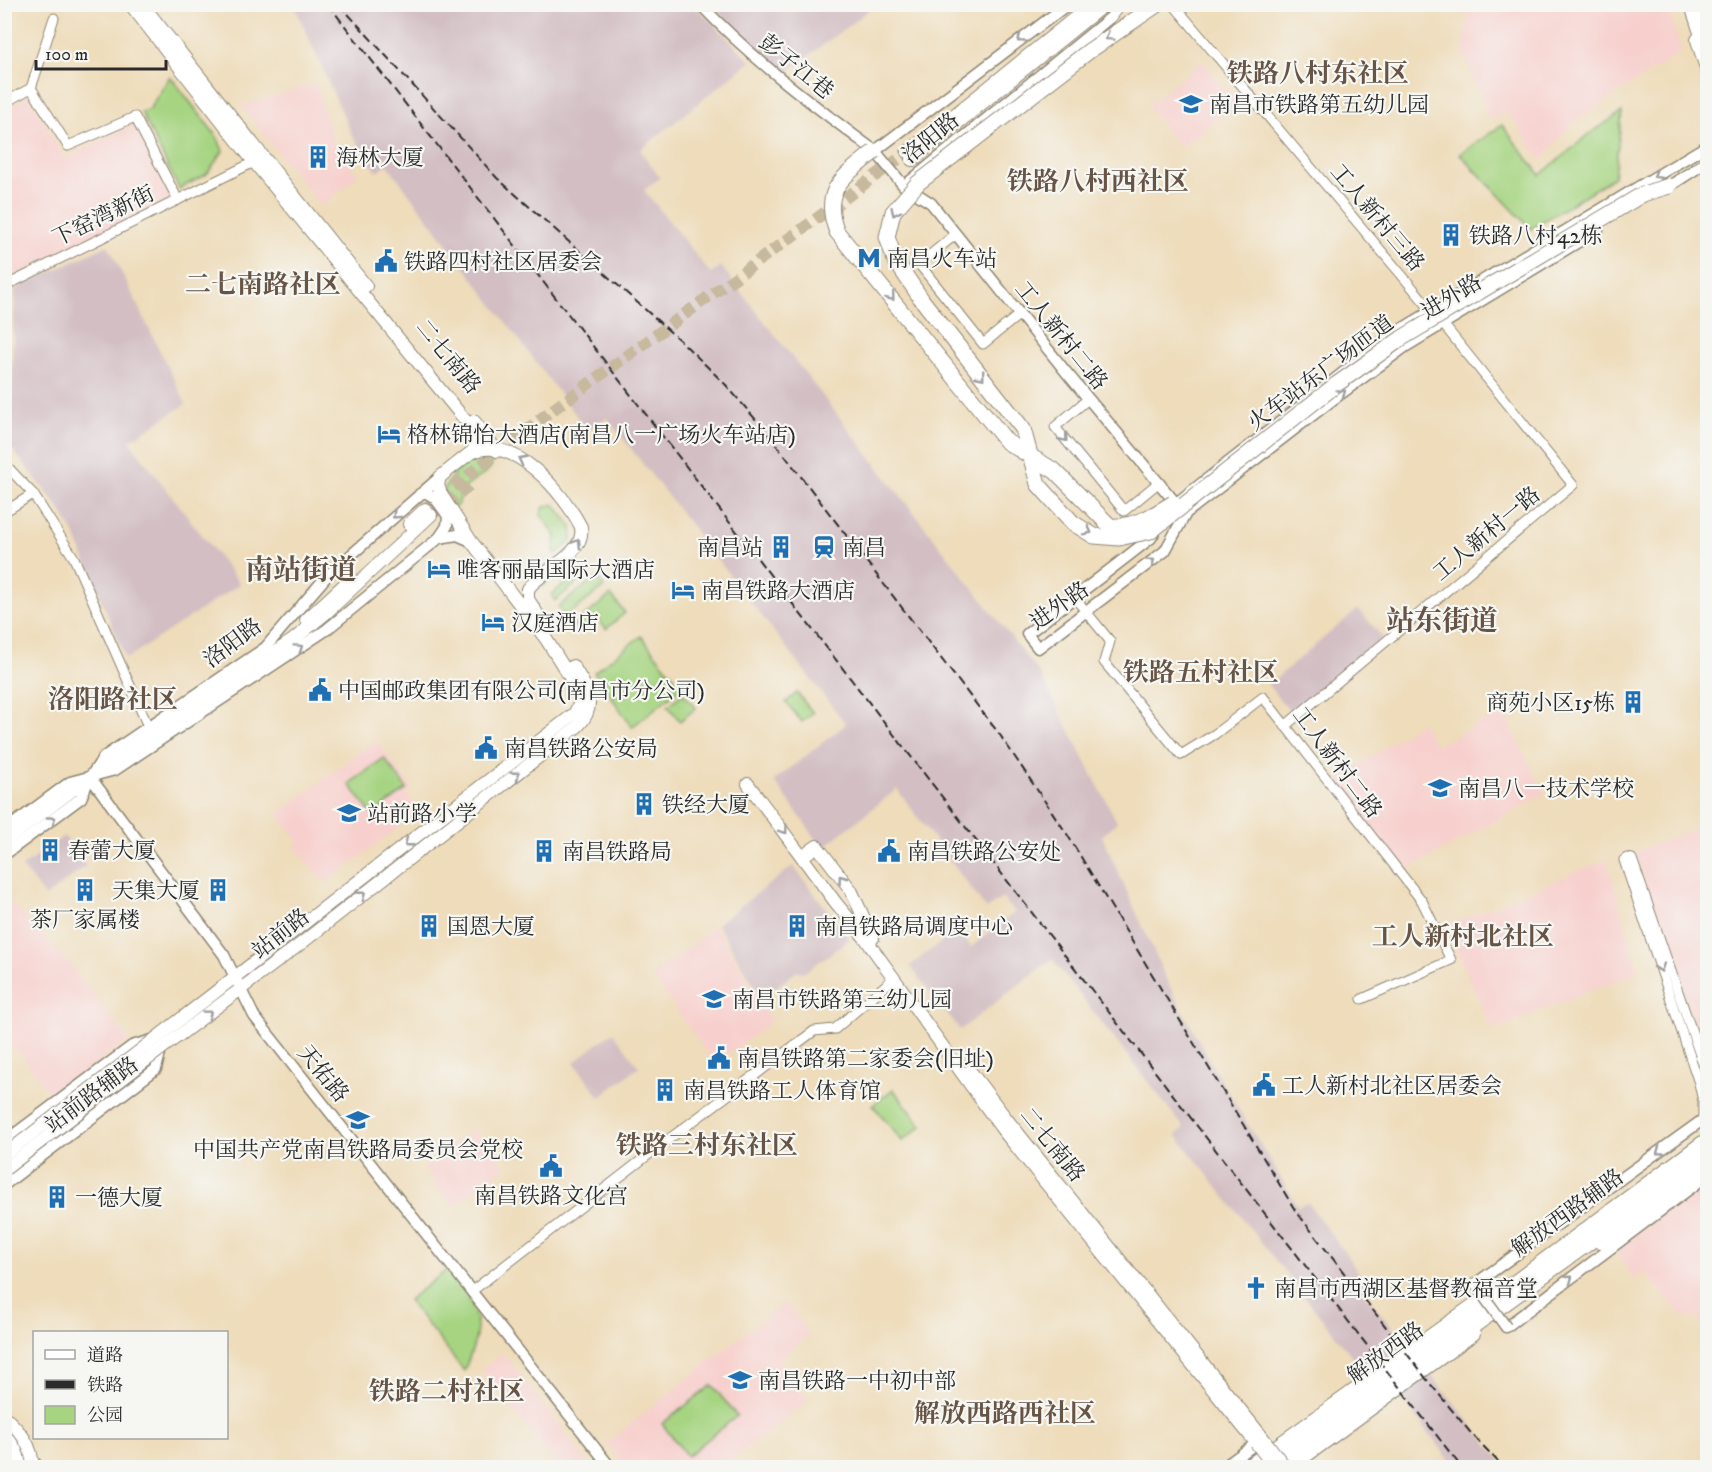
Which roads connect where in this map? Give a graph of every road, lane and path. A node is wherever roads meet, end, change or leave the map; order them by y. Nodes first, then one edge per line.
1 (130, 4) edge
2 (142, 4) edge
3 (700, 4) edge
4 (1068, 4) edge
5 (1092, 4) edge
6 (1105, 4) edge
7 (1120, 4) edge
8 (1158, 4) edge
9 (1173, 4) edge
10 (1685, 4) edge
11 (1692, 4) edge
12 (54, 18) dead end
13 (1707, 52) edge
14 (1707, 71) edge
15 (31, 88) junction
16 (4, 103) edge
17 (1707, 145) edge
18 (875, 151) junction
19 (1707, 161) edge
20 (254, 162) junction
21 (904, 186) junction
22 (1669, 186) junction
23 (178, 200) junction
24 (956, 234) junction
25 (6, 282) edge
26 (1431, 310) junction
27 (1020, 314) junction
28 (1443, 324) junction
29 (4, 327) edge
30 (1088, 399) junction
31 (497, 451) junction
32 (471, 453) junction
33 (1032, 457) junction
34 (4, 463) edge
35 (441, 477) junction
36 (1158, 483) junction
37 (1573, 485) joint
38 (33, 494) junction
39 (420, 494) junction
40 (1173, 502) junction
41 (4, 512) edge
42 (1186, 513) junction
43 (440, 538) junction
44 (471, 541) junction
45 (1075, 598) junction
46 (1086, 612) junction
47 (574, 721) junction
48 (1285, 726) junction
49 (149, 728) junction
50 (90, 777) junction
51 (748, 784) dead end
52 (4, 831) edge
53 (4, 842) edge
54 (4, 855) edge
55 (803, 856) junction
56 (236, 977) junction
57 (894, 978) junction
58 (241, 989) junction
59 (1362, 999) dead end
60 (158, 1044) junction
61 (1707, 1078) edge
62 (1705, 1118) edge
63 (1707, 1138) edge
64 (4, 1142) edge
65 (1707, 1154) edge
66 (4, 1155) edge
67 (1707, 1165) edge
68 (4, 1170) edge
69 (1707, 1175) edge
70 (4, 1185) edge
71 (472, 1291) junction
72 (4, 1416) edge
73 (4, 1436) edge
74 (1260, 1440) junction
75 (4, 1455) edge
76 (18, 1467) edge
77 (33, 1467) edge
78 (38, 1467) edge
79 (611, 1467) edge
80 (1222, 1467) edge
81 (1245, 1467) edge
82 (1259, 1467) edge
83 (1276, 1467) edge
84 (1288, 1467) edge

1 - 20 main road, 二七南路
2 - 31 main road, 二七南路
3 - 18 street, 彭子江巷
4 -> 18 street, 洛阳路
5 - 6 main road, 洛阳路
7 - 21 street, 洛阳路
8 -> 33 highway, 火车站东广场匝道, bridge
9 - 26 street, 工人新村三路
10 - 14 main road
11 - 13 highway
12 - 15 street
15 - 16 street
15 - 23 street
17 -> 26 street, 进外路
18 - 21 street, 洛阳路
18 -> 33 highway, bridge
19 - 22 street, 进外路
20 - 23 street, 下窑湾新街
20 - 32 main road, 二七南路
21 - 24 street, 工人新村二路
22 - 28 street, 进外路
33 -> 22 highway, 火车站东广场匝道, bridge
23 - 25 street, 下窑湾新街
24 - 27 street, 工人新村二路
24 - 27 street
25 - 29 street, 下窑湾新街
26 - 28 street, 工人新村三路
26 - 40 street, 进外路
27 - 30 street, 工人新村二路
28 - 37 street, 工人新村三路
42 -> 28 street, 进外路
30 - 36 street, 工人新村二路
30 -> 36 street
31 - 32 main road
47 -> 31 main road
32 - 35 main road
33 - 40 highway, bridge
34 - 38 street
35 - 39 street, 洛阳路
35 - 44 main road
36 - 40 street, 工人新村二路
37 - 48 street, 工人新村一路
38 - 41 street
38 - 49 street
39 - 43 street
39 -> 49 street, 洛阳路
40 - 42 street, 工人新村二路
40 - 45 street, 进外路
46 -> 42 street, 进外路
43 - 44 street
50 -> 43 street, 洛阳路
44 - 47 main road
45 - 46 street, 工人新村二路
45 - 46 street, 进外路
46 - 48 street, 工人新村二路
47 -> 56 main road, 站前路
58 -> 47 main road, 站前路
48 - 59 street, 工人新村二路
49 - 50 main road, 洛阳路
49 - 50 main road, 洛阳路
50 - 52 street
50 - 53 main road, 洛阳路
54 -> 50 street
50 - 56 street, 天佑路
51 -> 55 main road, 二七南路
55 - 57 main road, 二七南路
74 -> 55 main road, 二七南路
56 - 58 street, 天佑路
56 - 60 main road, 站前路
57 - 71 street
57 - 74 main road, 二七南路
60 -> 58 main road, 站前路
58 - 71 street, 天佑路
60 - 64 street, 站前路辅路
60 - 66 main road, 站前路, bridge
60 - 68 main road, 站前路, bridge
60 - 70 street, 站前路辅路
61 -> 62 street
62 -> 69 street, bridge
63 - 81 main road, 解放西路辅路
63 - 82 main road, 解放西路
65 - 83 main road, 解放西路
67 - 84 main road, 解放西路辅路
71 - 79 street, 天佑路
72 - 77 main road, bridge
73 - 78 main road
74 - 80 street
74 - 83 main road, 二七南路, bridge
74 - 84 main road, 二七南路, bridge
75 - 76 highway

